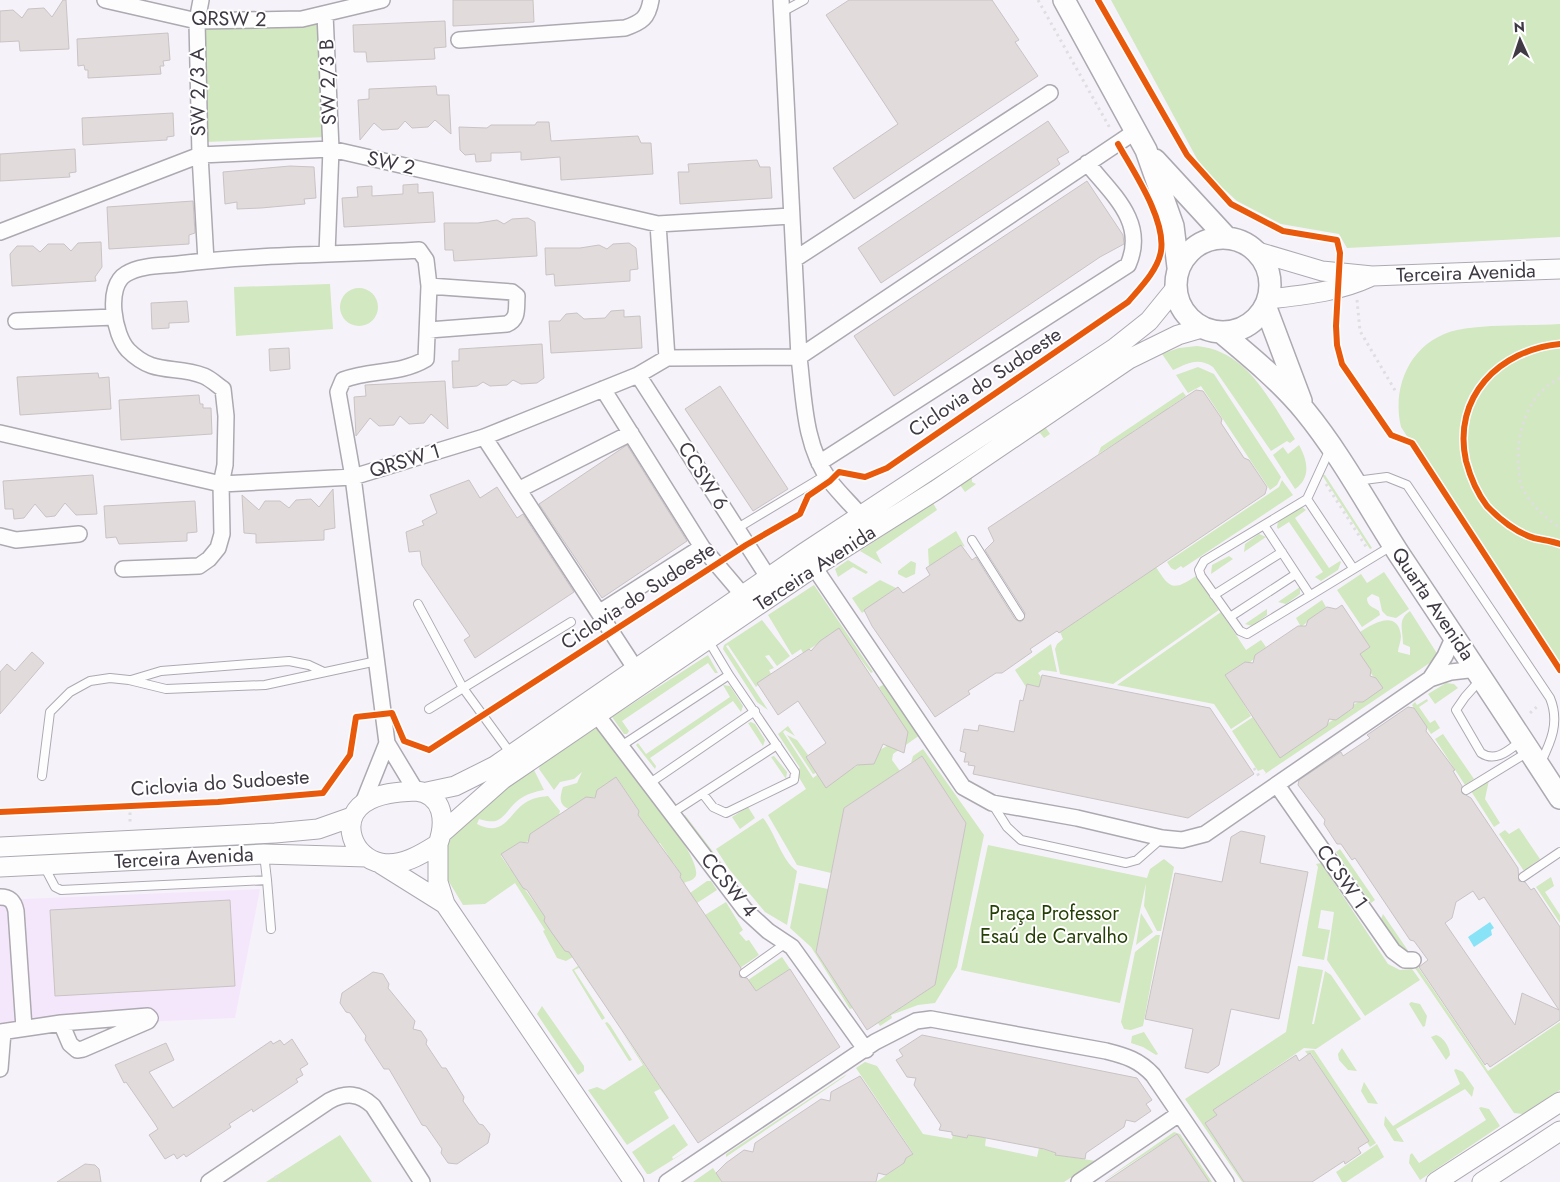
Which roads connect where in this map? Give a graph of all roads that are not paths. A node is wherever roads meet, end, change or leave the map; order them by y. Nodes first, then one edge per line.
1 (105, 0) edge
2 (201, 0) edge
3 (382, 0) edge
4 (651, 0) edge
5 (804, 0) edge
6 (1064, 0) edge
7 (782, 6) edge
8 (326, 14) junction
9 (197, 21) junction
10 (459, 40) dead end
11 (1050, 93) dead end
12 (1136, 131) junction
13 (331, 149) junction
14 (1146, 150) junction
15 (200, 155) junction
16 (1088, 163) junction
17 (791, 216) junction
18 (658, 224) junction
19 (0, 232) edge
20 (1226, 238) junction
21 (1258, 252) junction
22 (326, 254) junction
23 (795, 259) junction
24 (206, 261) junction
25 (1178, 267) junction
26 (1560, 269) edge
27 (1372, 276) junction
28 (429, 286) junction
29 (1175, 289) junction
30 (1268, 303) junction
31 (114, 317) junction
32 (16, 321) dead end
33 (429, 330) junction
34 (1212, 330) junction
35 (799, 357) junction
36 (668, 358) junction
37 (638, 375) junction
38 (603, 389) junction
39 (1304, 411) junction
40 (0, 433) edge
41 (631, 433) junction
42 (484, 437) junction
43 (1331, 447) junction
44 (823, 469) junction
45 (353, 476) junction
46 (1354, 482) junction
47 (221, 484) junction
48 (520, 489) junction
49 (1307, 498) junction
50 (861, 516) junction
51 (1264, 525) junction
52 (736, 529) junction
53 (79, 534) dead end
54 (0, 536) edge
55 (972, 540) dead end
56 (1394, 545) junction
57 (702, 547) junction
58 (1282, 552) junction
59 (814, 567) junction
60 (1354, 568) junction
61 (123, 569) dead end
62 (1296, 574) junction
63 (768, 577) junction
64 (742, 594) junction
65 (1214, 595) junction
66 (1310, 595) junction
67 (418, 604) dead end
68 (600, 612) junction
69 (1020, 616) dead end
70 (1230, 617) junction
71 (571, 622) dead end
72 (1454, 636) junction
73 (708, 640) junction
74 (377, 662) junction
75 (635, 668) junction
76 (324, 672) junction
77 (1480, 673) junction
78 (729, 675) junction
79 (1430, 679) junction
80 (129, 680) junction
81 (463, 688) junction
82 (429, 709) dead end
83 (754, 711) junction
84 (598, 715) junction
85 (387, 743) junction
86 (777, 745) junction
87 (621, 746) junction
88 (1531, 752) junction
89 (511, 754) junction
90 (42, 776) dead end
91 (650, 783) junction
92 (1277, 785) junction
93 (1466, 790) dead end
94 (421, 791) junction
95 (703, 794) junction
96 (1560, 798) edge
97 (992, 803) junction
98 (358, 810) junction
99 (672, 813) junction
100 (1162, 838) junction
101 (440, 839) junction
102 (0, 847) edge
103 (1560, 852) edge
104 (264, 854) junction
105 (374, 860) junction
106 (44, 866) junction
107 (0, 867) edge
108 (1523, 876) dead end
109 (267, 880) junction
110 (0, 897) edge
111 (445, 904) junction
112 (272, 929) dead end
113 (786, 943) junction
114 (1413, 960) dead end
115 (744, 973) dead end
116 (61, 1023) junction
117 (24, 1028) junction
118 (2, 1032) edge
119 (866, 1050) junction
120 (0, 1069) edge
121 (1560, 1102) edge
122 (1178, 1114) junction
123 (1560, 1131) edge
124 (209, 1182) edge
125 (422, 1182) edge
126 (634, 1182) edge
127 (667, 1182) edge
128 (1079, 1182) edge
129 (1226, 1182) edge
130 (1436, 1182) edge
131 (1482, 1182) edge

1 - 9 street, QRSW 2
2 - 9 street, SW 2/3 A
3 - 8 street, QRSW 2
4 - 10 street
5 - 7 lane
6 - 12 main road
7 - 17 street
8 - 9 street, QRSW 2
8 - 13 street, SW 2/3 B
9 - 15 street, SW 2/3 A
11 - 23 street
12 - 14 main road
12 - 16 street
13 - 15 street, SW 2
13 - 18 street, SW 2
13 - 22 street, SW 2/3 B
14 - 20 main road
14 - 25 main road
15 - 19 street, SW 2
15 - 24 street, SW 2/3 A
16 - 35 street
16 - 44 street
17 - 18 street, SW 2
17 - 23 street
18 - 36 street
20 - 21 main road
20 - 25 main road
21 - 27 street, Terceira Avenida
21 - 30 main road
22 - 24 street
22 - 28 street
23 - 35 street
24 - 31 street
25 - 29 main road
26 - 27 street, Terceira Avenida
27 - 30 street
28 - 33 street
28 - 33 street
29 - 34 main road
29 - 50 street, Terceira Avenida
30 - 34 main road
30 - 39 main road, Quarta Avenida
31 - 32 street
31 - 47 street
33 - 45 street
34 - 39 main road, Quarta Avenida
34 - 59 street, Terceira Avenida
35 - 36 street, QRSW 1
35 - 44 street
36 - 37 street, QRSW 1
37 - 38 street, QRSW 1
37 - 52 street, CCSW 6
38 - 41 street, CCSW 6
38 - 42 street, QRSW 1
39 - 43 main road, Quarta Avenida
40 - 47 street, QRSW 1
41 - 48 street
41 - 57 street, CCSW 6
42 - 45 street, QRSW 1
42 - 48 street
43 - 46 main road, Quarta Avenida
43 - 49 lane
44 - 50 street
44 - 52 lane
45 - 47 street, QRSW 1
45 - 74 street
46 - 56 main road, Quarta Avenida
46 - 88 lane
47 - 61 street
48 - 68 street
49 - 51 lane
49 - 60 lane
50 - 63 street, Terceira Avenida
51 - 58 lane
51 - 65 lane
52 - 63 street, CCSW 6
53 - 54 street
55 - 69 lane
56 - 60 lane
56 - 72 main road, Quarta Avenida
57 - 64 street, CCSW 6
57 - 68 street
58 - 62 lane
58 - 65 lane
59 - 73 street, Terceira Avenida
59 - 97 street
60 - 66 lane
62 - 66 lane
62 - 70 lane
63 - 64 street, Terceira Avenida
64 - 75 street, Terceira Avenida
65 - 70 lane
66 - 70 lane
67 - 81 lane
68 - 75 street
71 - 81 lane
72 - 77 main road, Quarta Avenida
72 - 79 street
73 - 78 lane
73 - 84 street, Terceira Avenida
74 - 76 lane
74 - 85 street
75 - 89 street, Terceira Avenida
76 - 80 lane
76 - 80 lane
77 - 79 street
77 - 88 main road, Quarta Avenida
77 - 88 lane
78 - 83 lane
78 - 87 lane
79 - 92 street
80 - 90 lane
81 - 82 lane
81 - 89 lane
83 - 86 lane
83 - 91 lane
84 - 87 street, CCSW 4
84 - 101 street, Terceira Avenida
85 - 94 street
85 - 98 street
86 - 95 lane
86 - 95 lane
87 - 91 street, CCSW 4
88 - 93 lane
88 - 96 main road, Quarta Avenida
89 - 94 street, Terceira Avenida
91 - 99 street, CCSW 4
92 - 100 street
92 - 114 street, CCSW 1
94 - 98 street
94 - 101 street
95 - 99 lane
97 - 100 street
97 - 100 lane
98 - 102 street, Terceira Avenida
98 - 105 street
99 - 113 street, CCSW 4
101 - 105 street
101 - 111 street
103 - 108 lane
104 - 105 street, Terceira Avenida
104 - 106 street, Terceira Avenida
104 - 109 lane
105 - 111 street
106 - 107 street, Terceira Avenida
106 - 109 lane
109 - 112 lane
110 - 117 street
111 - 126 street
113 - 115 lane
113 - 119 street, CCSW 4
116 - 116 street
116 - 117 street
117 - 118 street
118 - 120 street
119 - 122 street
119 - 127 street
121 - 130 street
122 - 128 street
122 - 129 street
123 - 131 street
124 - 125 street

